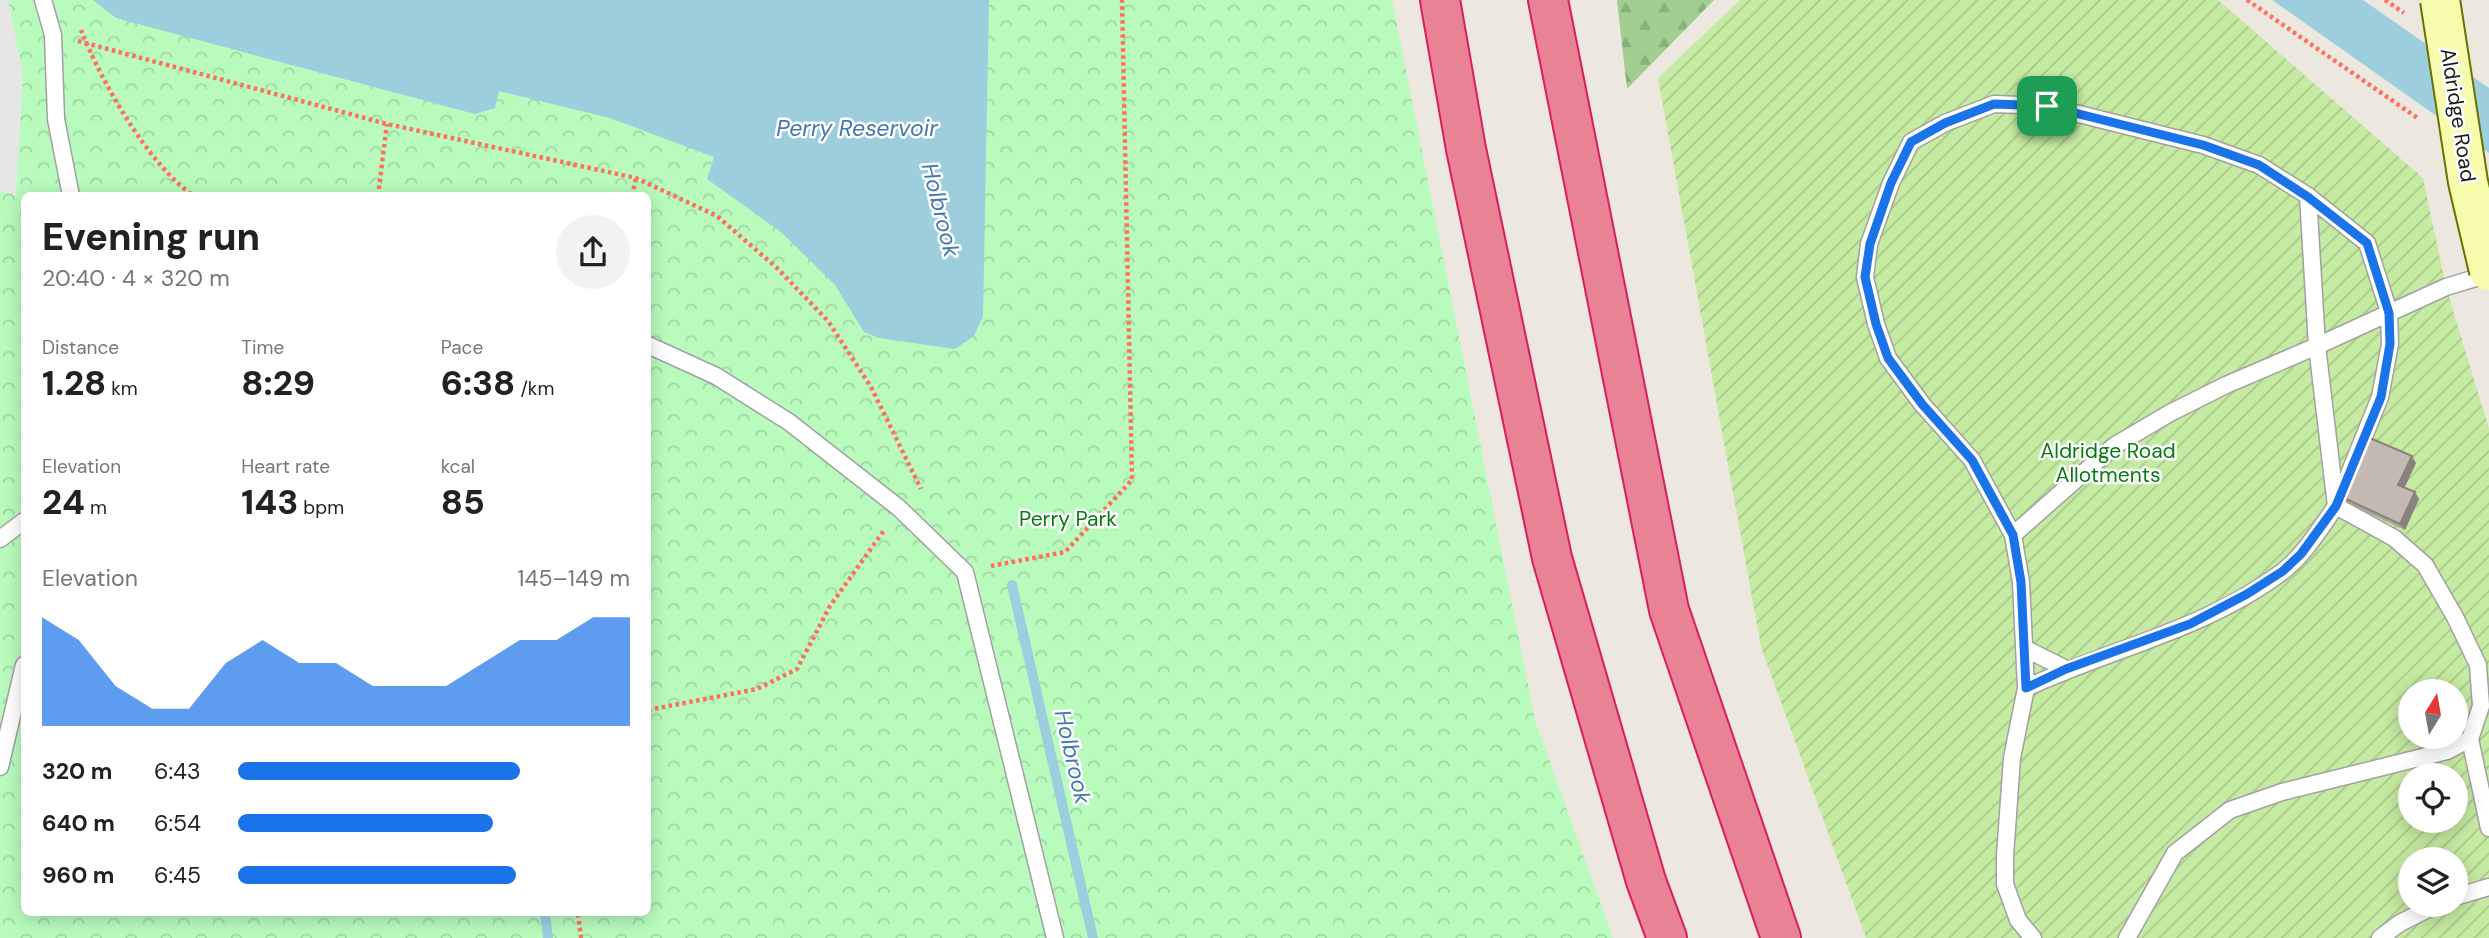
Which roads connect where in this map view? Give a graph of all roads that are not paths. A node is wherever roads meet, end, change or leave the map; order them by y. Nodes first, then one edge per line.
1 (43, 0) edge
2 (1440, 0) edge
3 (1548, 0) edge
4 (2440, 0) edge
5 (70, 192) edge
6 (2308, 197) junction
7 (2489, 272) edge
8 (2389, 313) junction
9 (651, 346) edge
10 (2317, 346) junction
11 (2336, 506) junction
12 (21, 523) edge
13 (2013, 535) junction
14 (0, 539) edge
15 (2024, 648) junction
16 (2066, 669) junction
17 (21, 678) edge
18 (2026, 688) junction
19 (2470, 739) junction
20 (0, 767) edge
21 (2489, 828) edge
22 (2489, 887) edge
23 (2468, 893) edge
24 (2412, 917) edge
25 (1055, 938) edge
26 (1667, 938) edge
27 (1781, 938) edge
28 (2033, 938) edge
29 (2127, 938) edge
30 (2380, 938) edge

1 - 5 lane
2 - 26 highway
3 - 27 highway
4 - 7 street, Aldridge Road, bridge
6 - 8 lane
6 - 10 lane
6 - 13 lane
7 - 8 lane
8 - 10 lane
8 - 11 lane
9 - 25 lane
10 - 11 lane
10 - 13 lane
11 - 16 lane
11 - 19 lane
12 - 14 lane
13 - 15 lane
15 - 16 lane
15 - 18 lane
16 - 18 lane
17 - 20 lane
18 - 28 lane
19 - 21 lane
19 - 29 lane
22 - 23 lane
24 - 30 lane

